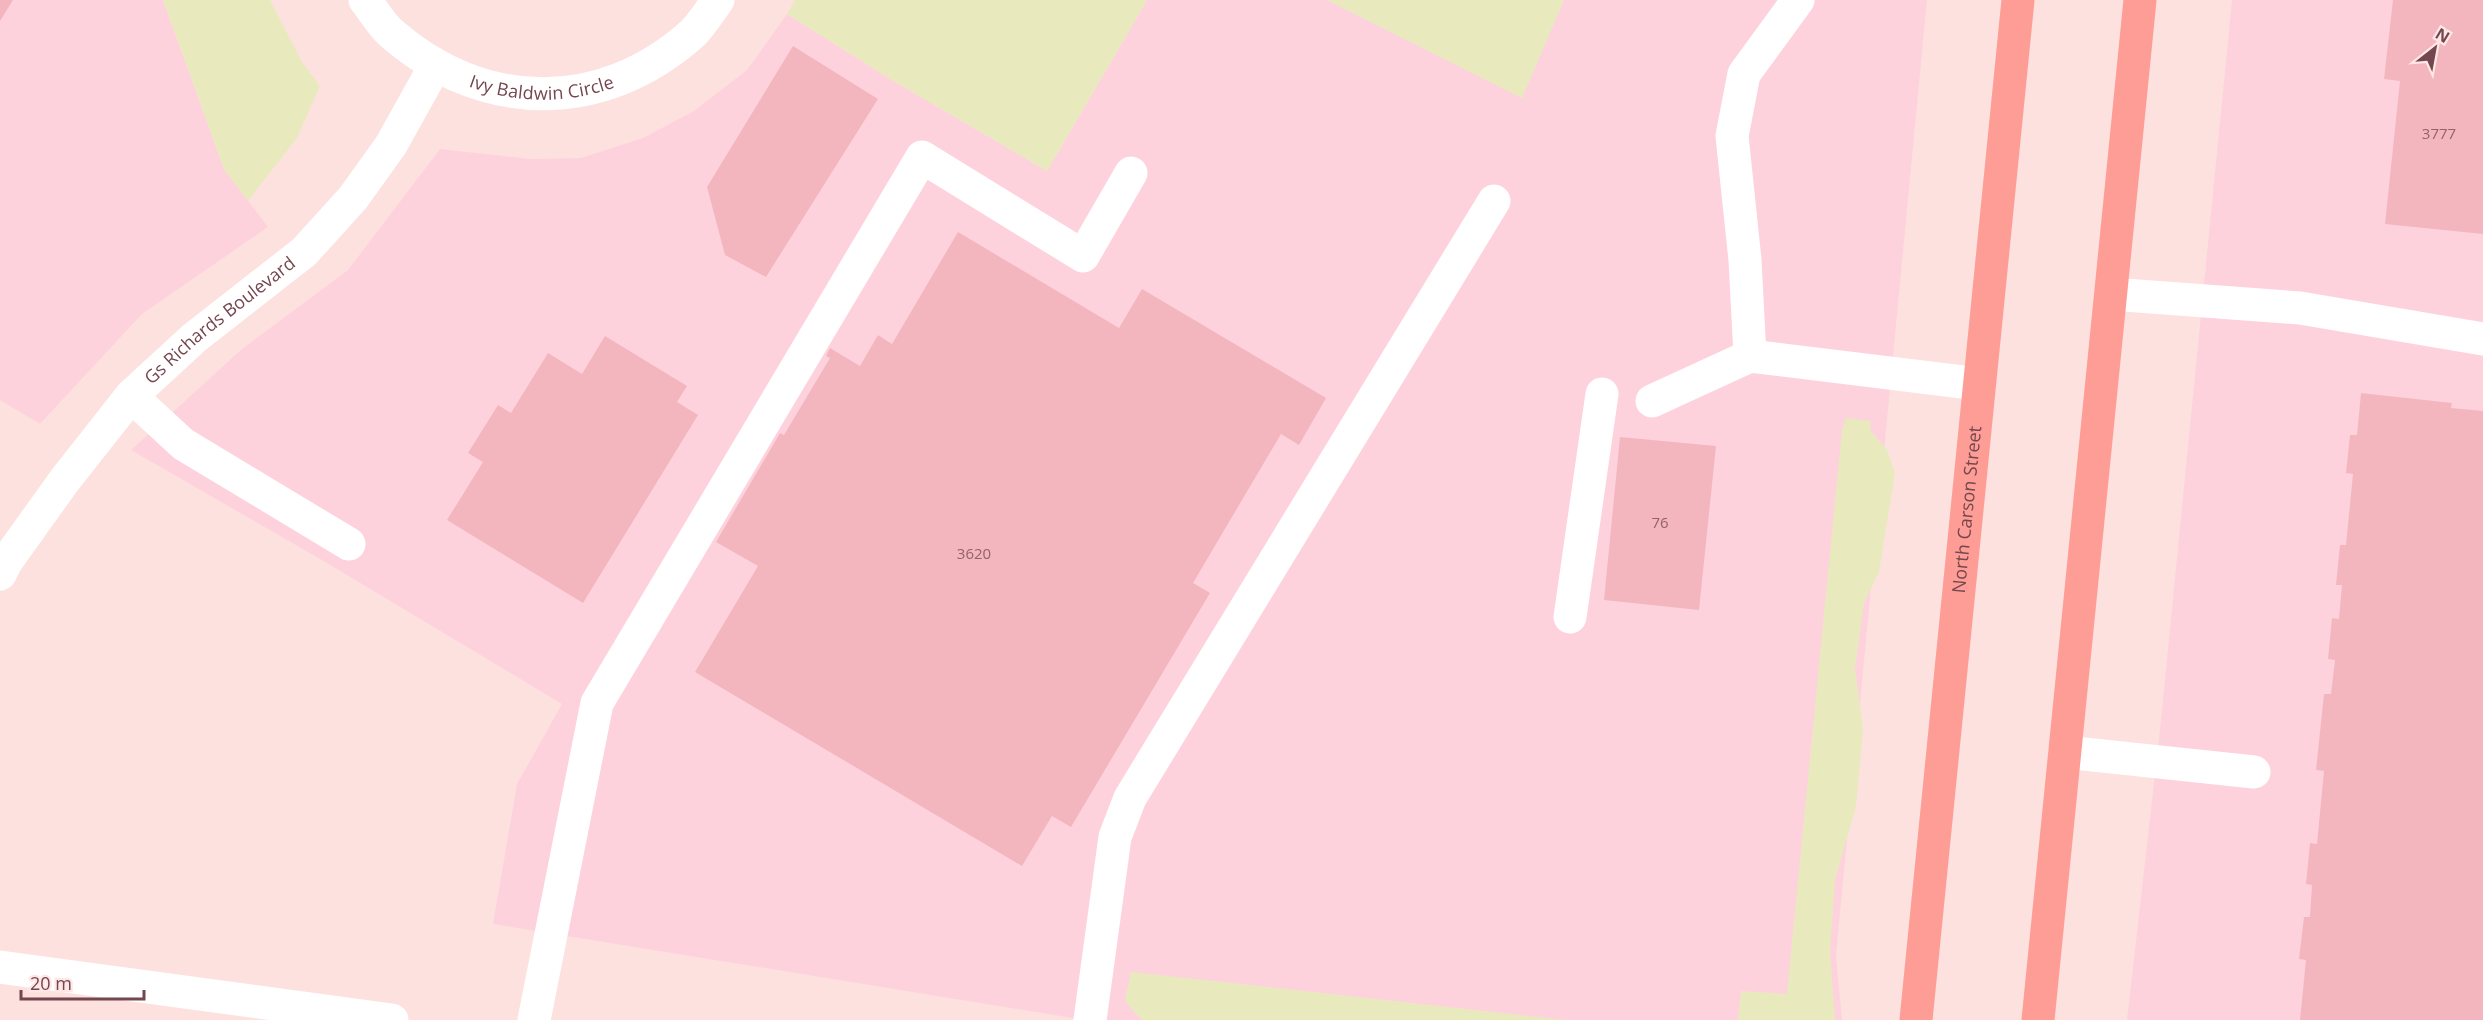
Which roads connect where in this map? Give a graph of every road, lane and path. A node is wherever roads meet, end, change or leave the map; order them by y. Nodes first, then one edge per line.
1 (365, 0) edge
2 (718, 0) edge
3 (1798, 0) edge
4 (2018, 0) edge
5 (2140, 0) edge
6 (435, 66) junction
7 (1131, 172) dead end
8 (1494, 201) dead end
9 (2111, 294) junction
10 (2483, 339) edge
11 (1750, 356) junction
12 (1979, 384) junction
13 (1602, 394) dead end
14 (131, 396) junction
15 (1652, 401) dead end
16 (349, 544) dead end
17 (0, 574) edge
18 (1570, 617) dead end
19 (2065, 752) junction
20 (2254, 772) dead end
21 (0, 967) edge
22 (392, 1020) edge
23 (534, 1020) edge
24 (1090, 1020) edge
25 (1916, 1020) edge
26 (2038, 1020) edge

1 - 6 street, Ivy Baldwin Circle
2 - 6 street, Ivy Baldwin Circle
3 - 11 street
4 - 12 main road, North Carson Street
5 - 9 main road
6 - 14 street, Gs Richards Boulevard
7 - 23 street
8 - 24 street
9 - 10 street
9 - 19 main road
11 - 12 street
11 - 15 street
12 - 25 main road, North Carson Street
13 - 18 street
14 - 16 street
14 - 17 street, Gs Richards Boulevard
19 - 20 street
19 - 26 main road
21 - 22 street

